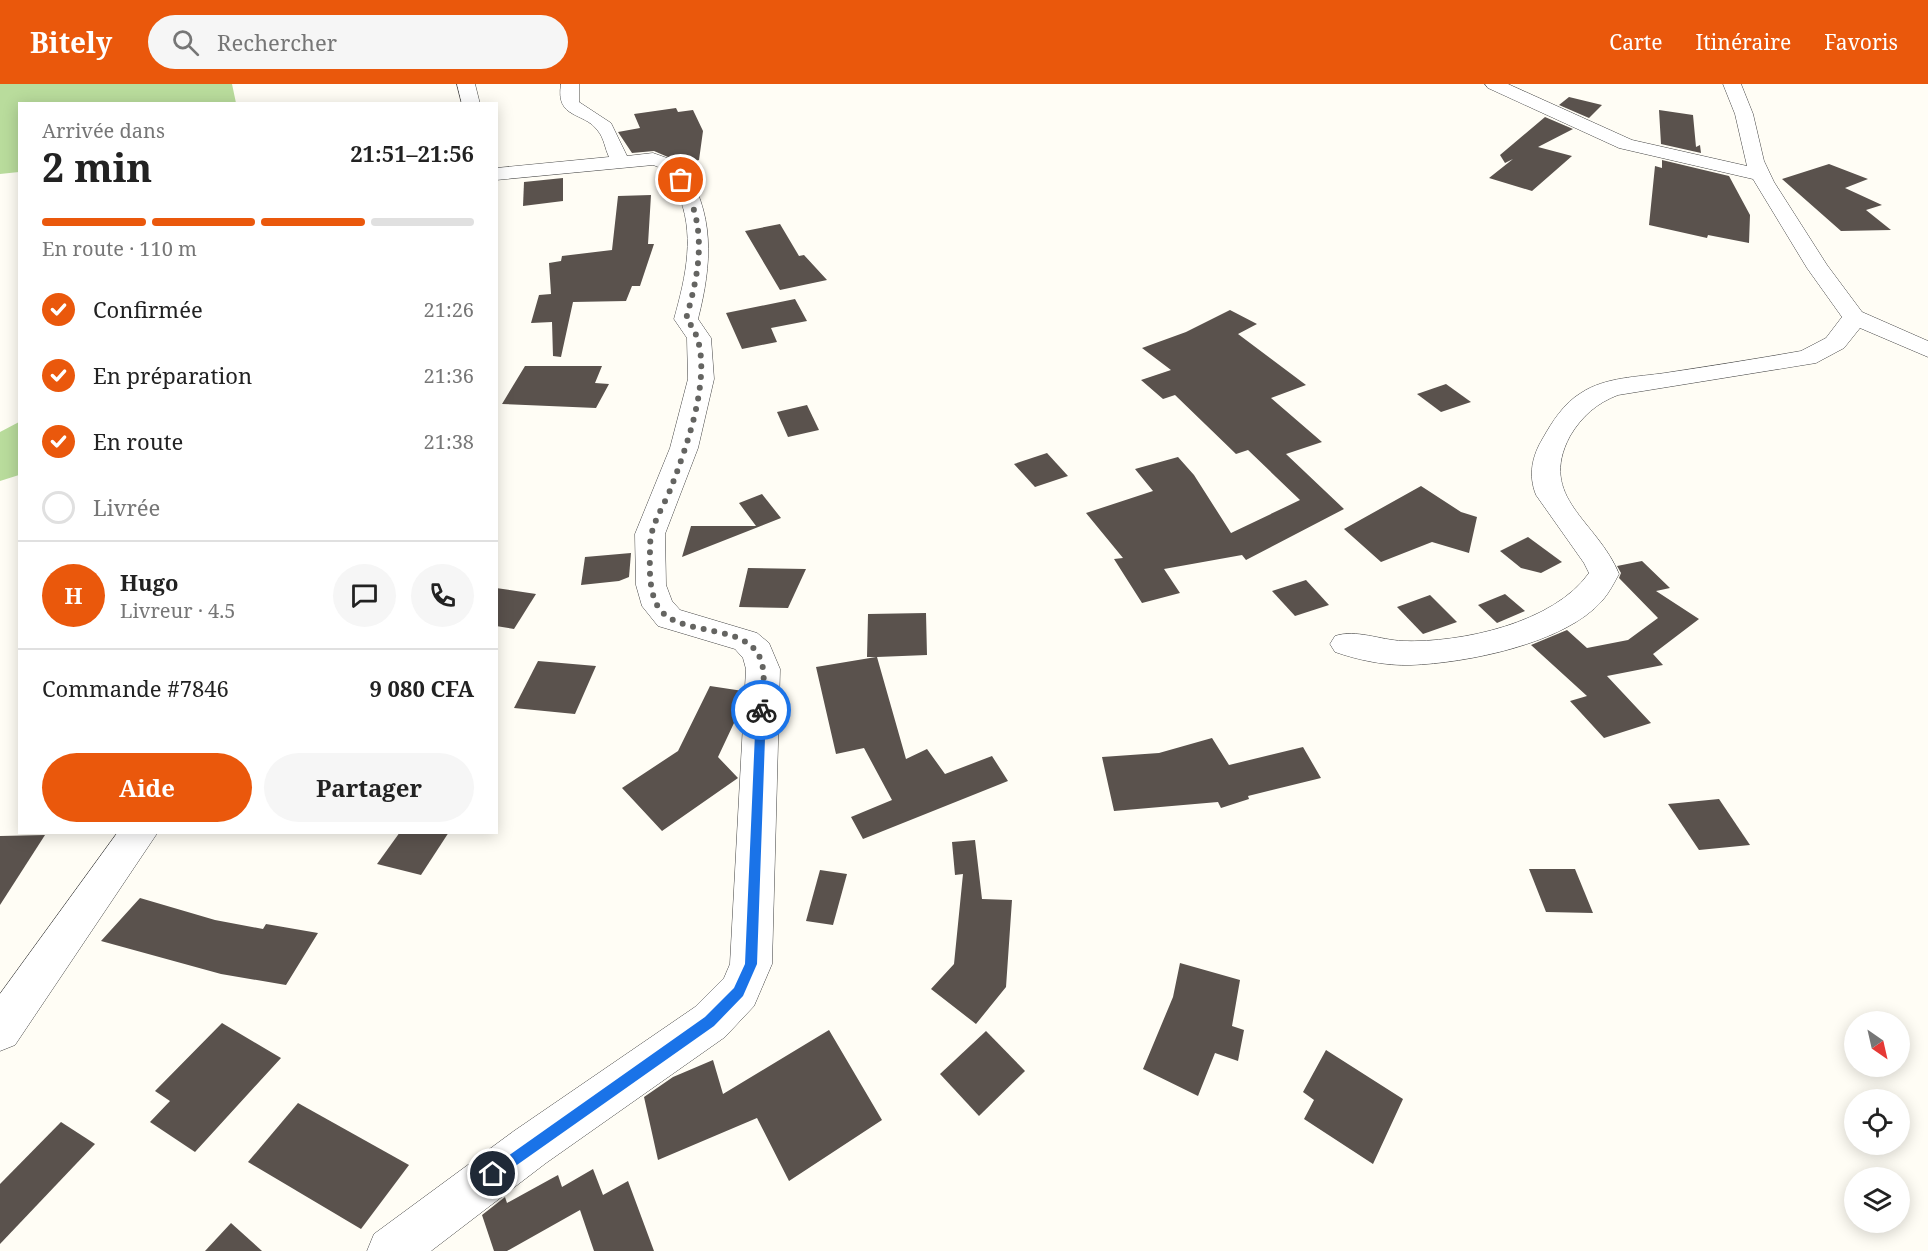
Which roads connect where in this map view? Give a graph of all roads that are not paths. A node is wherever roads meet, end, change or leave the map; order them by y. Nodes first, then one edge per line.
1 (466, 84) edge
2 (570, 84) edge
3 (1494, 84) edge
4 (1732, 84) edge
5 (470, 102) edge
6 (620, 161) junction
7 (498, 174) edge
8 (1760, 175) junction
9 (1854, 317) junction
10 (1928, 350) edge
11 (1346, 644) dead end
12 (139, 834) edge
13 (0, 1030) edge
14 (392, 1251) edge

1 - 5 street
2 - 6 street
3 - 8 street
4 - 8 street
6 - 7 street
6 - 14 street
8 - 9 street
9 - 10 street
9 - 11 street
12 - 13 street

